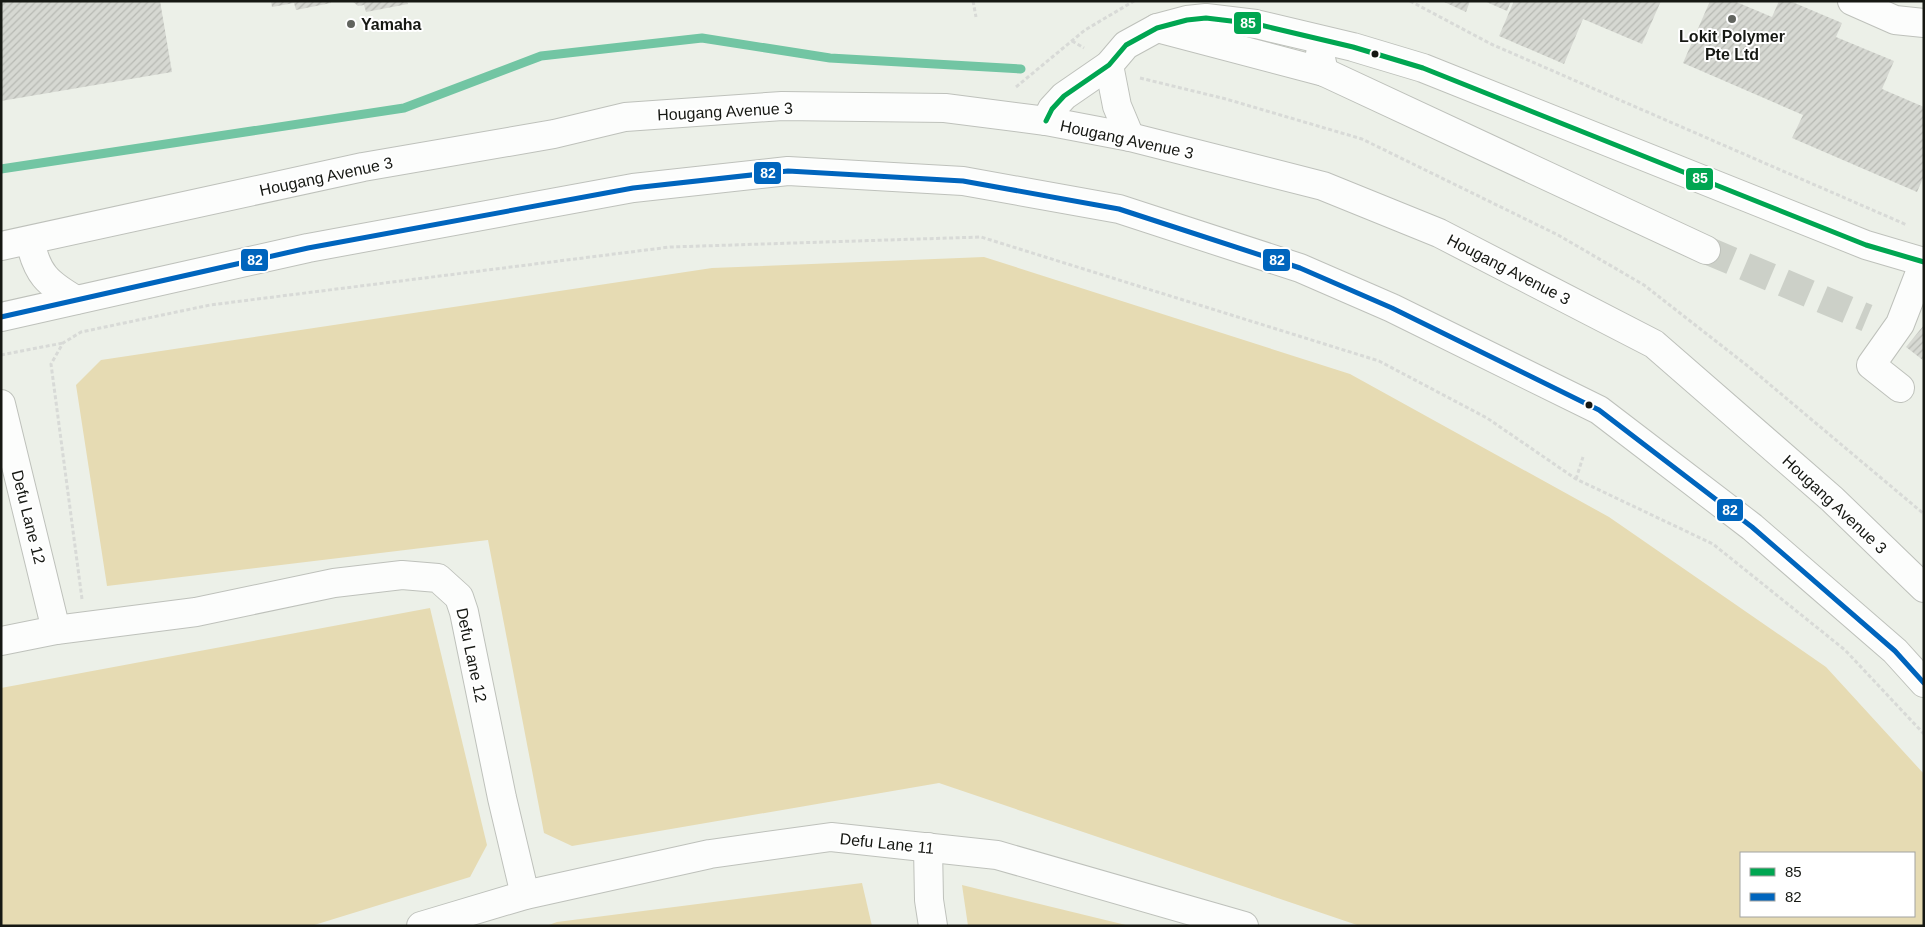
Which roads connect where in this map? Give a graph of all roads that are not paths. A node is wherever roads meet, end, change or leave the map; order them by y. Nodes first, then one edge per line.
1 (1852, 1) edge
2 (1924, 23) edge
3 (1157, 28) junction
4 (1321, 40) junction
5 (1109, 65) junction
6 (1324, 72) junction
7 (1046, 121) junction
8 (1130, 136) junction
9 (30, 241) junction
10 (1, 246) edge
11 (1706, 250) tunnel mouth
12 (1924, 262) edge
13 (76, 300) junction
14 (1, 317) edge
15 (1900, 388) dead end
16 (1, 404) edge
17 (1924, 588) edge
18 (56, 630) junction
19 (1, 641) edge
20 (1924, 683) edge
21 (928, 847) junction
22 (525, 895) junction
23 (421, 926) edge
24 (933, 926) edge
25 (1244, 926) edge

1 - 2 main road
3 - 4 main road
3 - 5 main road
3 - 6 main road
4 - 6 main road
4 - 12 main road
5 - 7 main road
5 - 8 main road
6 - 11 main road
7 - 8 main road, Hougang Avenue 3
7 - 9 main road, Hougang Avenue 3
8 - 17 main road, Hougang Avenue 3
9 - 10 main road, Hougang Avenue 3
9 - 13 main road
12 - 15 main road
13 - 14 main road
13 - 20 main road
16 - 18 main road, Defu Lane 12
18 - 19 main road, Defu Lane 12
18 - 22 main road, Defu Lane 12
21 - 22 main road, Defu Lane 11
21 - 24 main road
21 - 25 main road, Defu Lane 11
22 - 23 main road

